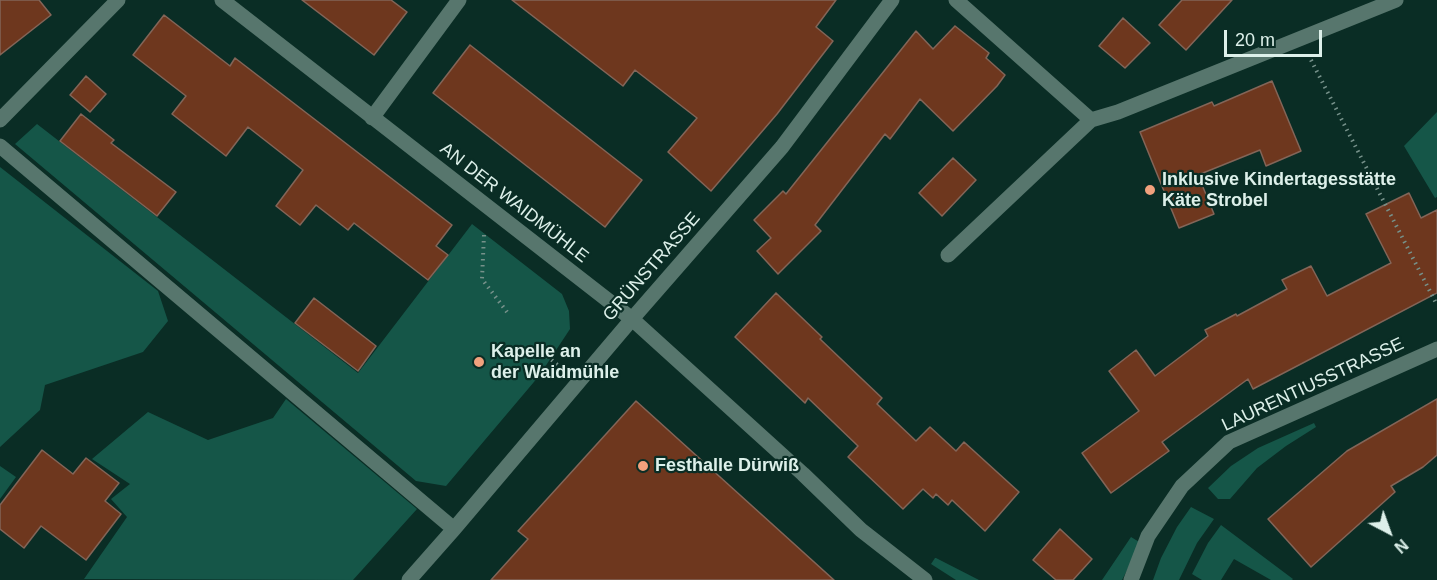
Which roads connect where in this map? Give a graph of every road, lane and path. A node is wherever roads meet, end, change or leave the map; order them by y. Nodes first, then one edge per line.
1 (117, 0) edge
2 (222, 0) edge
3 (459, 0) edge
4 (892, 0) edge
5 (956, 0) edge
6 (1396, 0) edge
7 (1300, 38) junction
8 (372, 118) junction
9 (0, 120) edge
10 (1091, 120) junction
11 (0, 146) edge
12 (497, 215) junction
13 (948, 255) dead end
14 (1437, 305) edge
15 (507, 312) dead end
16 (632, 319) junction
17 (1437, 349) edge
18 (454, 529) junction
19 (409, 580) edge
20 (925, 580) edge
21 (1131, 580) edge

1 - 9 street
2 - 8 street, AN DER WAIDMÜHLE
3 - 8 street
4 - 16 street, GRÜNSTRASSE
5 - 10 street
6 - 7 street
7 - 10 street
7 - 14 path
8 - 12 street, AN DER WAIDMÜHLE
10 - 13 street
11 - 18 street
12 - 15 path
12 - 16 street, AN DER WAIDMÜHLE
16 - 18 street, GRÜNSTRASSE
16 - 20 street, AN DER WAIDMÜHLE
17 - 21 street, LAURENTIUSSTRASSE
18 - 19 street, GRÜNSTRASSE

